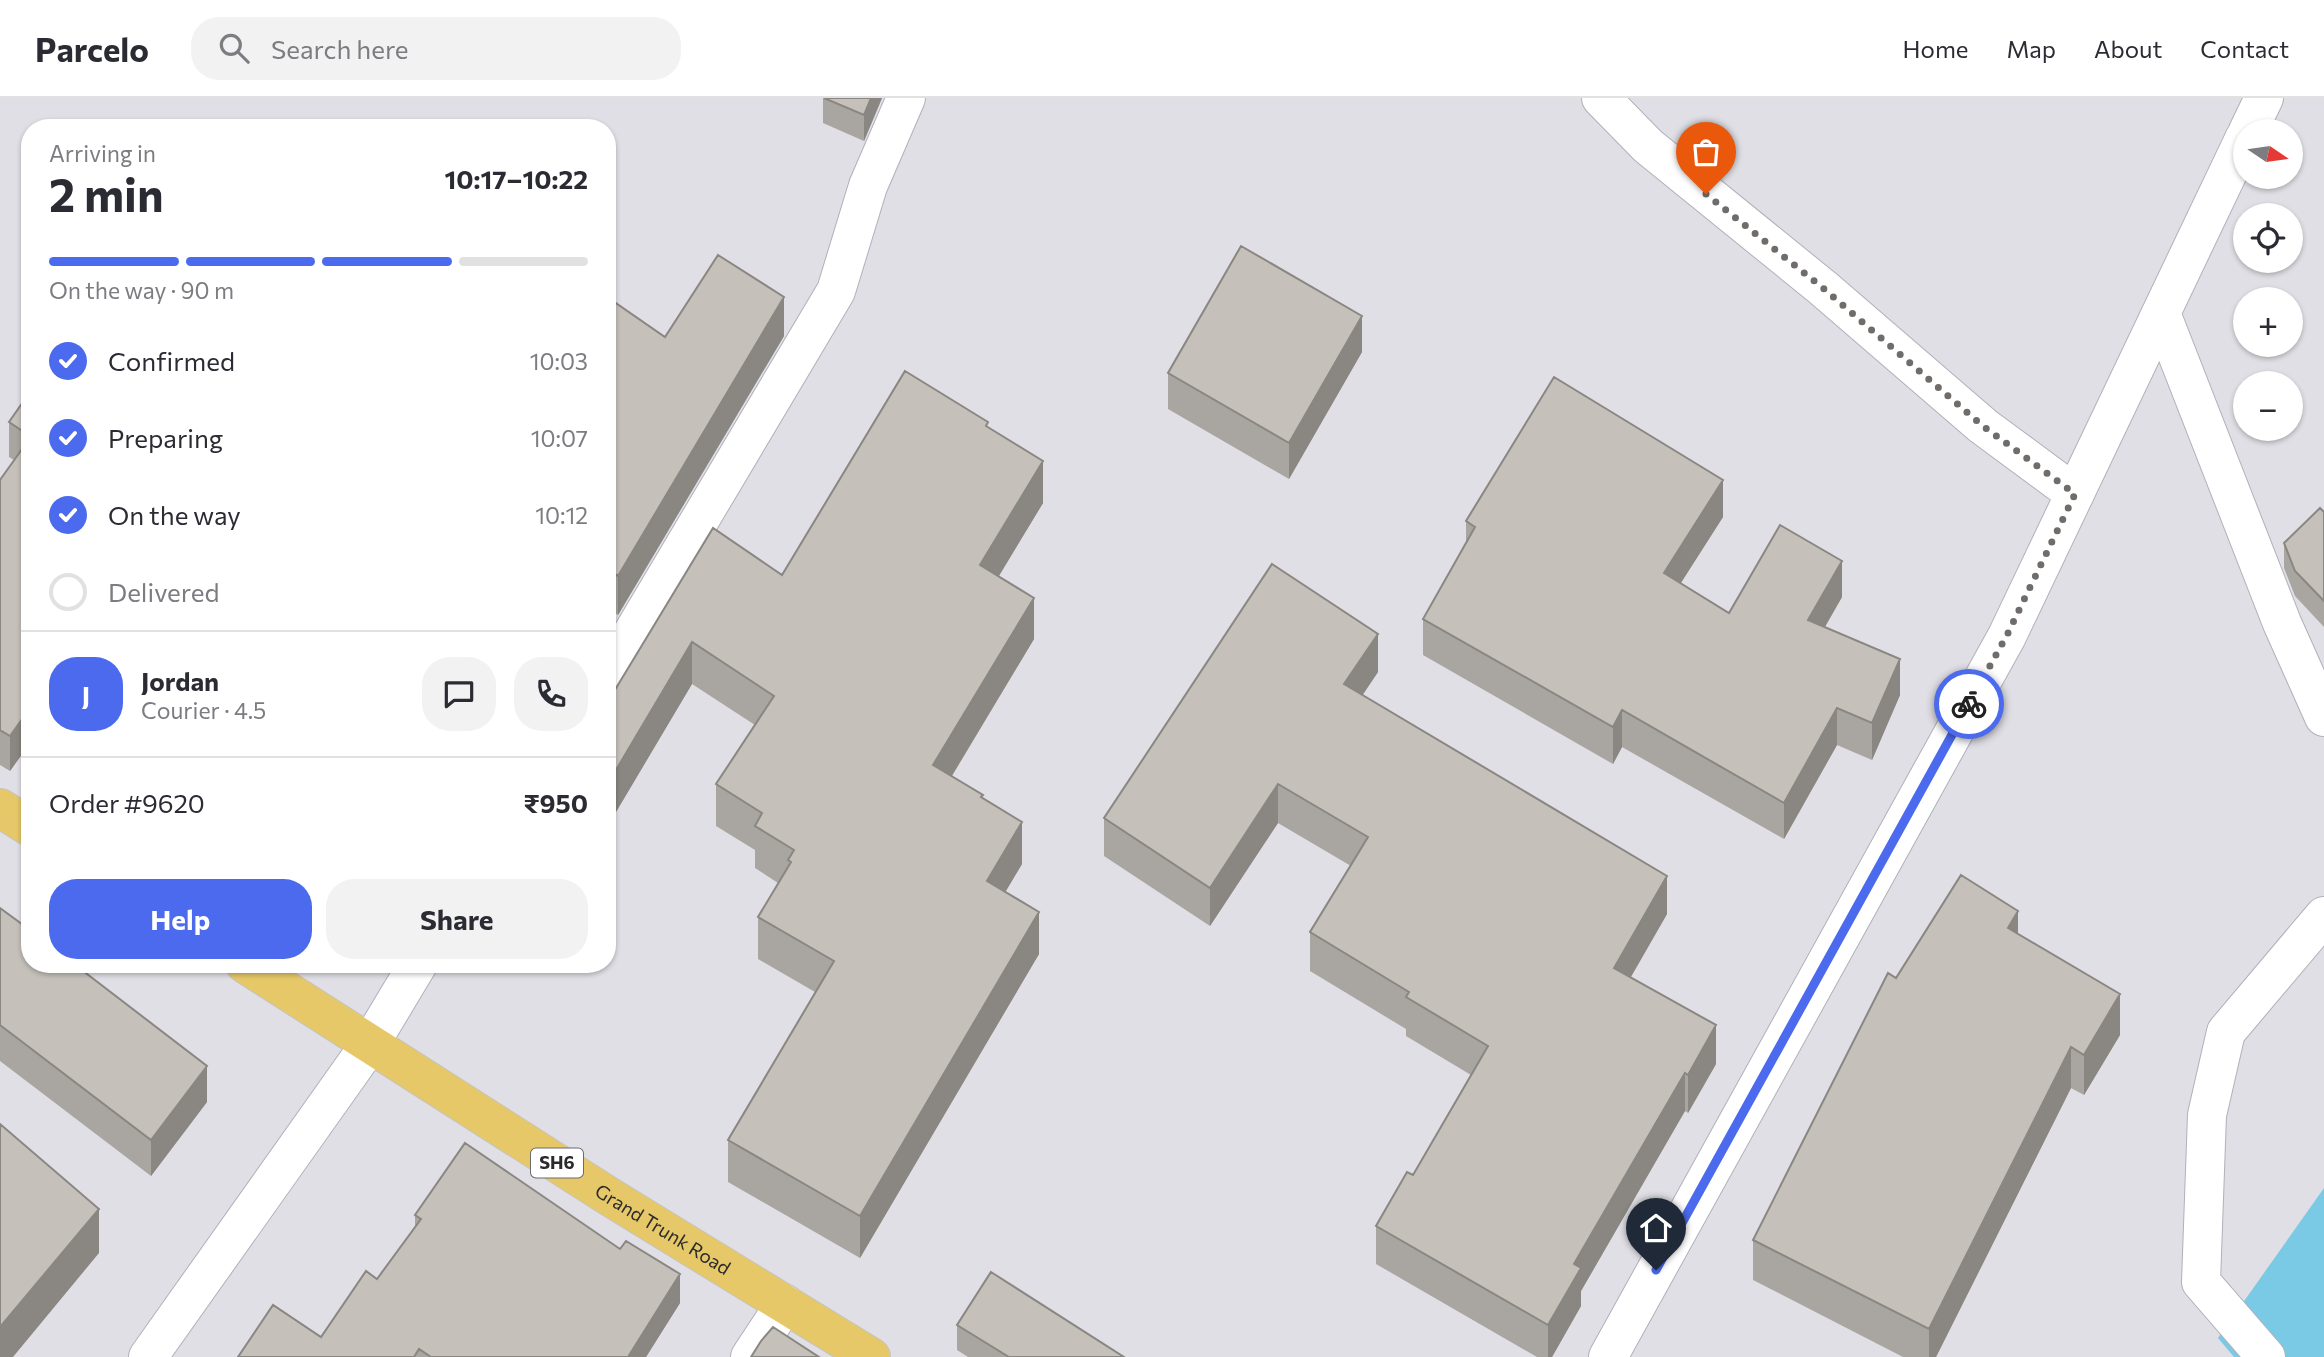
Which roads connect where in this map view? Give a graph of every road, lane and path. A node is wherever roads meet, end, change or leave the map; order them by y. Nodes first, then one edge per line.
1 (906, 98) edge
2 (1601, 98) edge
3 (2264, 98) edge
4 (2254, 119) edge
5 (2233, 162) edge
6 (2161, 313) junction
7 (2075, 494) junction
8 (616, 661) edge
9 (2324, 717) edge
10 (0, 808) edge
11 (21, 821) edge
12 (2324, 916) edge
13 (259, 973) edge
14 (413, 973) edge
15 (370, 1044) junction
16 (785, 1304) junction
17 (148, 1357) edge
18 (750, 1357) edge
19 (871, 1357) edge
20 (1608, 1357) edge
21 (2266, 1357) edge

1 - 8 street
2 - 7 street
3 - 4 street
5 - 6 street
6 - 7 street
6 - 9 street
7 - 20 street
10 - 11 main road
12 - 21 street
13 - 15 main road, Grand Trunk Road / SH6
14 - 15 street
15 - 16 main road, Grand Trunk Road / SH6
15 - 17 street
16 - 18 street
16 - 19 main road, Grand Trunk Road / SH6

